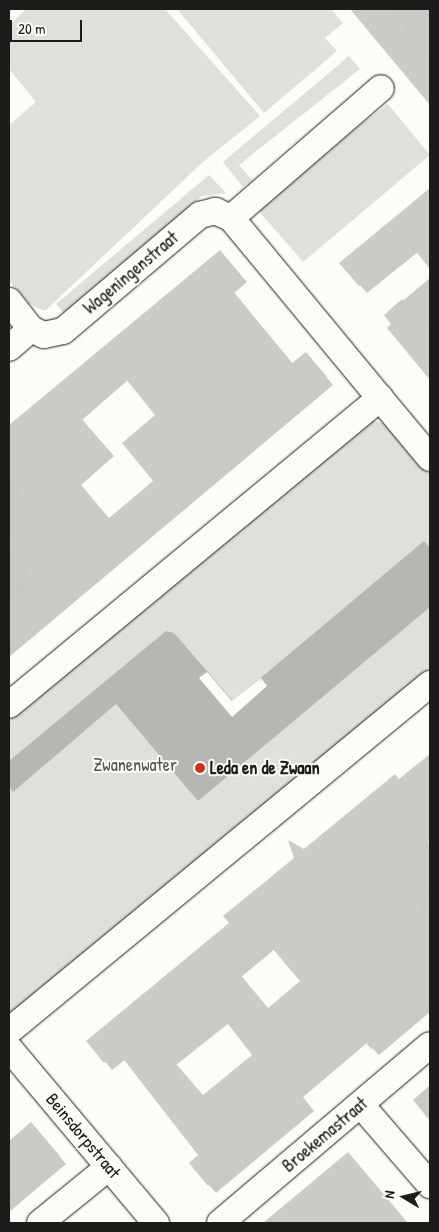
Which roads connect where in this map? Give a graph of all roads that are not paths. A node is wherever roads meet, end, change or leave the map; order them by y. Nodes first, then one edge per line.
1 (382, 88) dead end
2 (231, 218) junction
3 (9, 301) edge
4 (31, 329) junction
5 (9, 348) edge
6 (380, 398) junction
7 (430, 458) edge
8 (430, 684) edge
9 (9, 705) edge
10 (9, 1031) edge
11 (430, 1045) edge
12 (9, 1048) edge
13 (361, 1105) junction
14 (109, 1167) junction
15 (430, 1185) edge
16 (40, 1223) edge
17 (156, 1223) edge
18 (220, 1223) edge

1 - 2 street
2 - 4 street, Wageningenstraat
2 - 6 street
3 - 4 street
4 - 5 street
6 - 7 street
6 - 9 street
8 - 10 street
11 - 13 street, Broekemastraat
12 - 14 street, Beinsdorpstraat
13 - 15 street
13 - 18 street, Broekemastraat
14 - 16 street
14 - 17 street, Beinsdorpstraat

